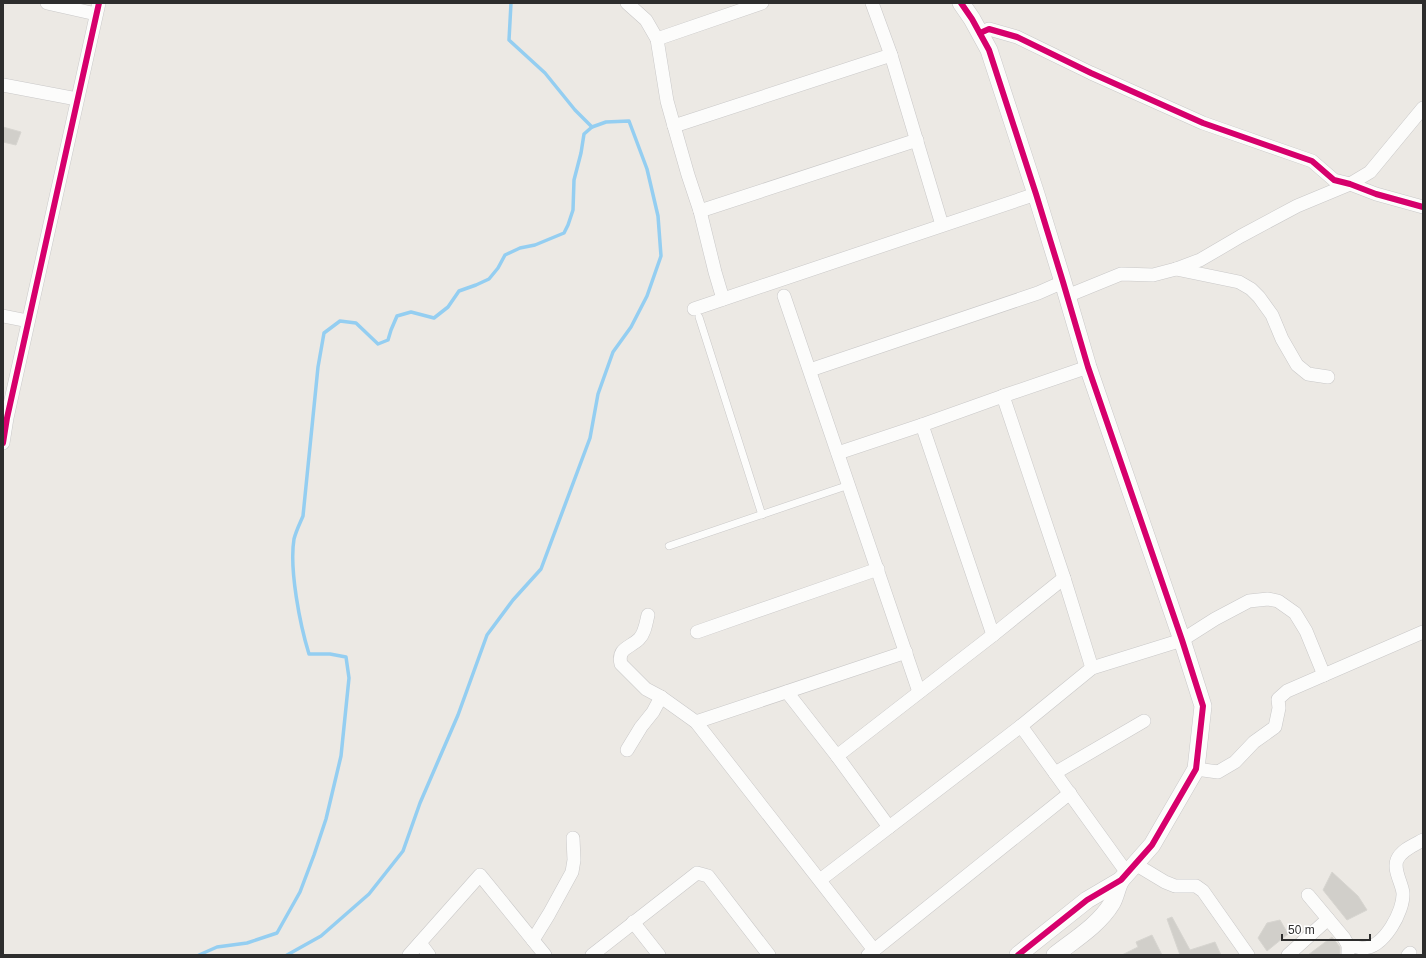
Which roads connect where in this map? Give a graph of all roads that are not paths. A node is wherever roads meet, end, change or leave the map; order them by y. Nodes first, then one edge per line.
1 (47, 3) edge
2 (627, 3) edge
3 (762, 3) edge
4 (872, 3) edge
5 (961, 3) edge
6 (98, 8) edge
7 (980, 33) junction
8 (657, 39) junction
9 (892, 56) junction
10 (3, 85) edge
11 (77, 99) junction
12 (1423, 108) edge
13 (674, 126) junction
14 (917, 140) junction
15 (1350, 184) junction
16 (1036, 194) junction
17 (1423, 207) edge
18 (700, 210) junction
19 (942, 225) junction
20 (1176, 269) junction
21 (1065, 289) junction
22 (784, 296) dead end
23 (723, 299) junction
24 (697, 313) joint
25 (3, 316) edge
26 (28, 321) junction
27 (1088, 367) junction
28 (810, 370) junction
29 (1328, 377) dead end
30 (1003, 396) junction
31 (5, 418) edge
32 (922, 425) junction
33 (3, 443) edge
34 (838, 453) junction
35 (849, 485) junction
36 (762, 514) junction
37 (669, 546) dead end
38 (878, 569) junction
39 (1064, 578) junction
40 (648, 615) dead end
41 (697, 632) dead end
42 (1423, 632) edge
43 (993, 635) junction
44 (1182, 640) junction
45 (906, 652) junction
46 (1092, 668) junction
47 (1324, 675) junction
48 (787, 692) junction
49 (919, 692) junction
50 (661, 697) junction
51 (1144, 721) dead end
52 (696, 722) junction
53 (1021, 726) junction
54 (628, 750) dead end
55 (836, 756) junction
56 (1196, 769) junction
57 (1055, 773) junction
58 (1070, 794) junction
59 (889, 827) junction
60 (572, 838) dead end
61 (1423, 840) edge
62 (1127, 872) junction
63 (820, 880) junction
64 (1308, 896) dead end
65 (1328, 919) junction
66 (633, 922) junction
67 (533, 940) junction
68 (420, 943) junction
69 (1348, 950) edge
70 (871, 952) edge
71 (409, 955) edge
72 (430, 955) edge
73 (545, 955) edge
74 (592, 955) edge
75 (659, 955) edge
76 (769, 955) edge
77 (1018, 955) edge
78 (1055, 955) edge
79 (1247, 955) edge
80 (1288, 955) edge

1 - 6 street
2 - 8 street
3 - 8 street
4 - 9 street
5 - 7 street
6 - 11 street
7 - 15 street
7 - 16 street
8 - 13 street
9 - 13 street
9 - 14 street
10 - 11 street
11 - 26 street
12 - 15 street
13 - 18 street
14 - 18 street
14 - 19 street
15 - 17 street
15 - 20 street
16 - 19 street
16 - 21 street
18 - 23 street
19 - 23 street
20 - 21 street
20 - 29 street
21 - 27 street
21 - 28 street
22 - 28 street
23 - 24 street
24 - 36 lane
25 - 26 street
26 - 31 street
27 - 30 street
27 - 44 street
28 - 34 street
30 - 32 street
30 - 39 street
31 - 33 street
32 - 34 street
32 - 43 street
34 - 35 street
35 - 36 lane
35 - 38 street
36 - 37 lane
38 - 41 street
38 - 45 street
39 - 43 street
39 - 46 street
40 - 50 street
42 - 47 street
43 - 49 street
44 - 46 street
44 - 47 street
44 - 56 street
45 - 48 street
45 - 49 street
46 - 53 street
47 - 56 street
48 - 52 street
48 - 55 street
49 - 55 street
50 - 52 street
50 - 54 street
51 - 57 street
52 - 63 street
53 - 57 street
53 - 59 street
55 - 59 street
56 - 62 street
57 - 58 street
58 - 62 street
58 - 70 street
59 - 63 street
60 - 67 street
61 - 69 street
62 - 77 street
62 - 78 street
62 - 79 street
63 - 70 street
64 - 65 street
65 - 69 street
65 - 80 street
66 - 74 street
66 - 75 street
66 - 76 street
67 - 68 street
67 - 73 street
68 - 71 street
68 - 72 street

